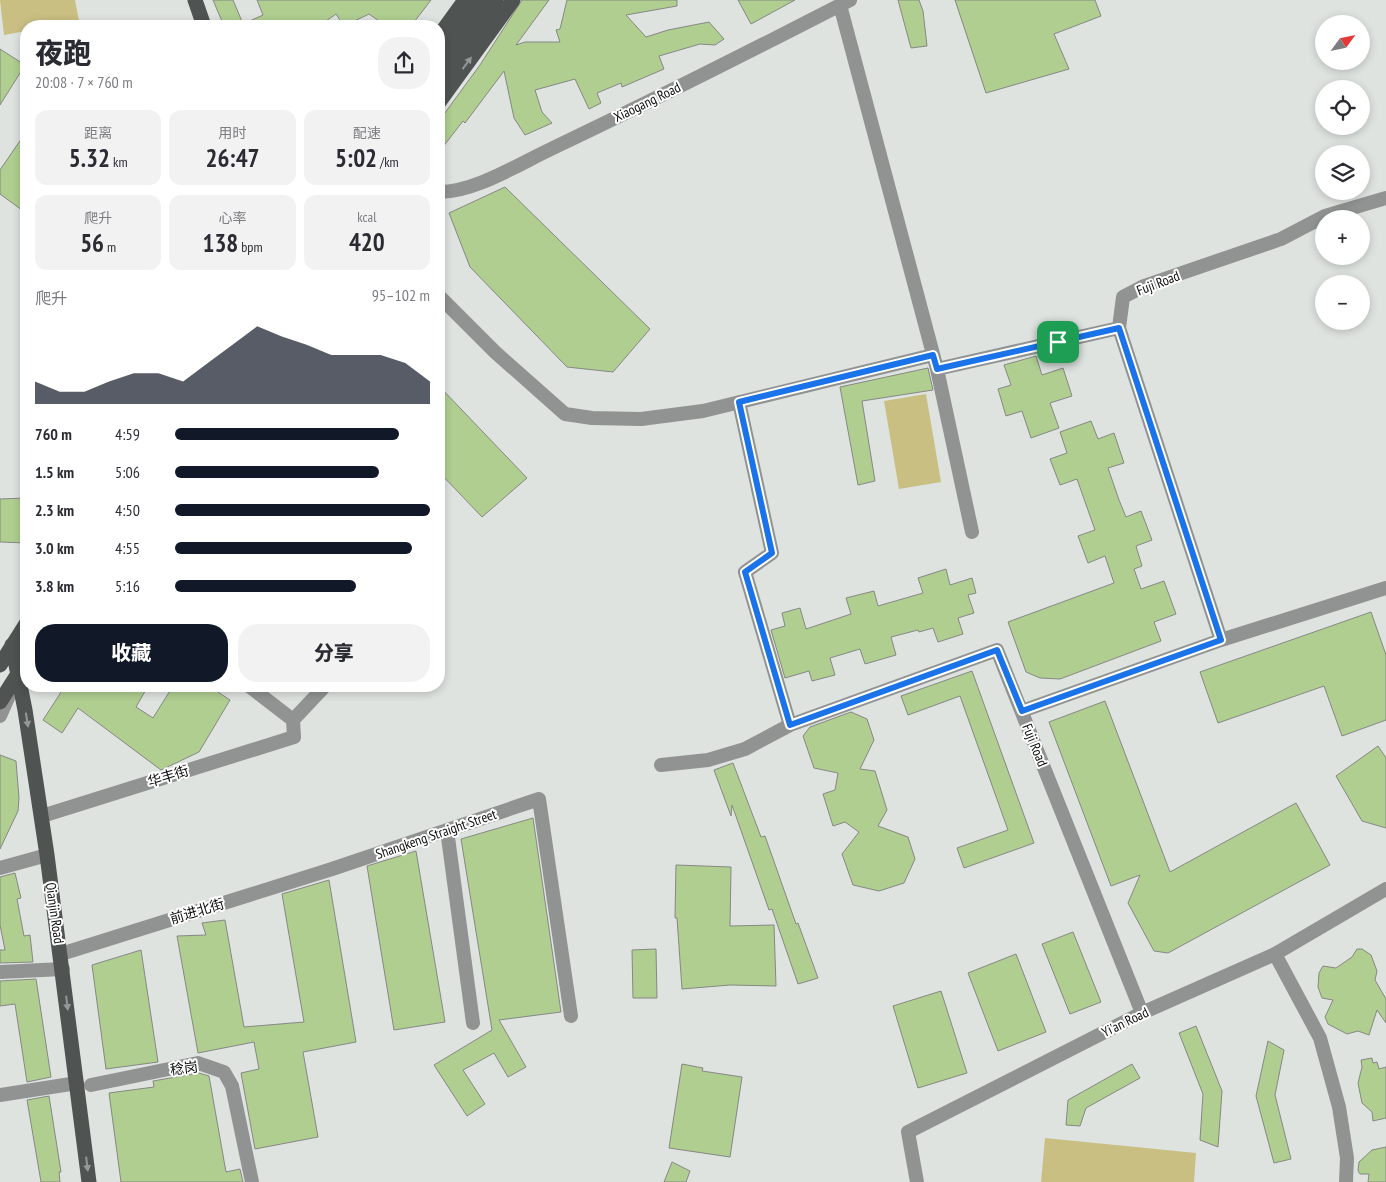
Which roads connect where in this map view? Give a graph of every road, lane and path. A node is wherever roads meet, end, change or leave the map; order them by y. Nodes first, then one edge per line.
1 (194, 0) edge
2 (464, 0) edge
3 (480, 0) edge
4 (496, 0) edge
5 (513, 0) edge
6 (845, 3) edge
7 (202, 20) edge
8 (445, 27) edge
9 (445, 48) edge
10 (445, 71) edge
11 (445, 94) edge
12 (445, 191) edge
13 (1386, 198) edge
14 (445, 302) edge
15 (1119, 328) junction
16 (933, 355) junction
17 (937, 369) junction
18 (739, 402) junction
19 (972, 532) dead end
20 (1386, 588) edge
21 (20, 633) edge
22 (1221, 640) junction
23 (12, 645) junction
24 (20, 661) edge
25 (0, 665) edge
26 (20, 672) edge
27 (20, 673) edge
28 (26, 692) edge
29 (257, 692) edge
30 (319, 692) edge
31 (0, 702) edge
32 (1022, 711) junction
33 (0, 716) edge
34 (293, 720) junction
35 (790, 725) junction
36 (661, 765) dead end
37 (42, 816) junction
38 (447, 830) junction
39 (47, 855) junction
40 (0, 868) edge
41 (332, 869) joint
42 (1386, 889) edge
43 (61, 954) junction
44 (1275, 954) junction
45 (63, 969) junction
46 (0, 972) edge
47 (1142, 1013) junction
48 (571, 1016) dead end
49 (473, 1023) dead end
50 (84, 1084) junction
51 (0, 1095) edge
52 (89, 1182) edge
53 (252, 1182) edge
54 (916, 1182) edge
55 (1346, 1182) edge

1 - 7 main road
2 - 8 main road
3 - 9 main road
4 - 10 main road
11 -> 5 main road
6 - 12 street, Xiaogang Road
6 - 16 street
13 - 15 street, Fuji Road
14 - 18 street
15 - 17 street
15 - 22 street, Fuji Road
16 - 17 street
16 - 18 street
17 - 19 street
18 - 35 street
20 - 22 street
21 - 23 main road
22 - 32 street, Fuji Road
23 - 24 main road, Qianjin Road
23 - 25 main road
26 - 31 main road
27 - 33 street
28 -> 37 main road, Qianjin Road
29 - 34 street
30 - 34 street
32 - 35 street
32 - 47 street, Fuji Road
34 - 37 street, 华丰街
35 - 36 street
37 - 39 main road, Qianjin Road
38 - 41 street, Shangkeng Straight Street
38 - 48 street, Shangkeng Straight Street
38 - 49 street
39 - 40 street
39 - 43 main road, Qianjin Road
41 - 43 street, 前进北街
42 - 44 street, Yi'an Road
43 - 45 main road, Qianjin Road
44 - 47 street, Yi'an Road
44 - 55 street
45 - 46 street
45 -> 50 main road, Qianjin Road
47 - 54 street, Yi'an Road
50 - 51 street, 稔岗
50 -> 52 main road, Qianjin Road
50 - 53 street, 稔岗

